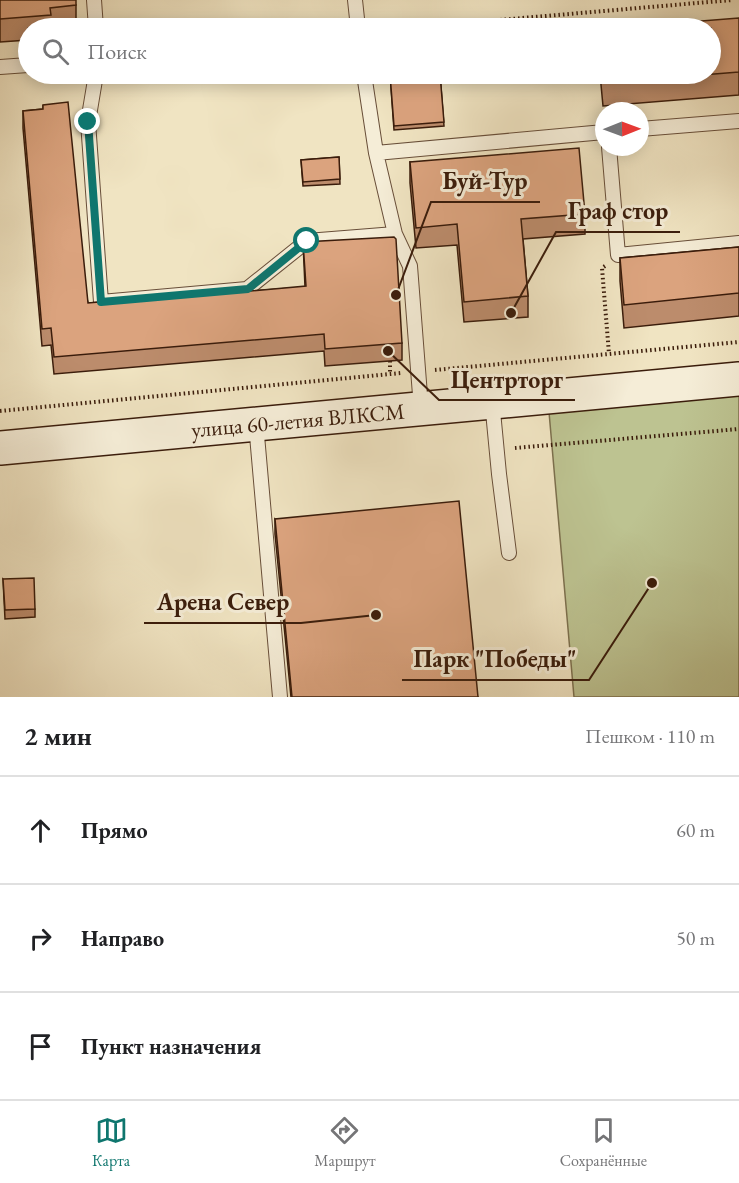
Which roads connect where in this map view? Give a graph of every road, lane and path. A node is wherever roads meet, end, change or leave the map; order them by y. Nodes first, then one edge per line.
1 (94, 0) edge
2 (355, 0) edge
3 (732, 0) edge
4 (95, 18) edge
5 (357, 18) edge
6 (522, 18) edge
7 (18, 65) edge
8 (0, 67) edge
9 (94, 84) edge
10 (366, 84) edge
11 (739, 120) edge
12 (649, 128) edge
13 (595, 133) edge
14 (376, 153) junction
15 (610, 156) edge
16 (395, 234) junction
17 (739, 243) edge
18 (618, 255) junction
19 (739, 342) edge
20 (609, 354) junction
21 (390, 361) edge
22 (417, 372) junction
23 (390, 374) junction
24 (739, 379) edge
25 (492, 401) junction
26 (421, 408) junction
27 (0, 411) edge
28 (256, 424) junction
29 (739, 429) edge
30 (0, 448) edge
31 (496, 449) junction
32 (509, 553) dead end
33 (280, 697) edge

1 - 4 lane
2 - 5 lane
3 - 6 path
7 - 8 lane
9 - 16 lane
10 - 14 lane
11 - 12 lane
13 - 14 lane
14 - 16 lane
15 - 18 lane
16 - 22 lane
17 - 18 lane
18 - 20 path
19 - 20 path
20 - 22 path
21 - 23 path
22 - 23 path
22 - 26 lane
23 - 27 path
24 - 25 street, улица 60-летия ВЛКСМ
25 - 26 street, улица 60-летия ВЛКСМ
25 - 31 lane
26 - 28 street, улица 60-летия ВЛКСМ
28 - 30 street, улица 60-летия ВЛКСМ
28 - 33 lane
29 - 31 path
31 - 32 lane

